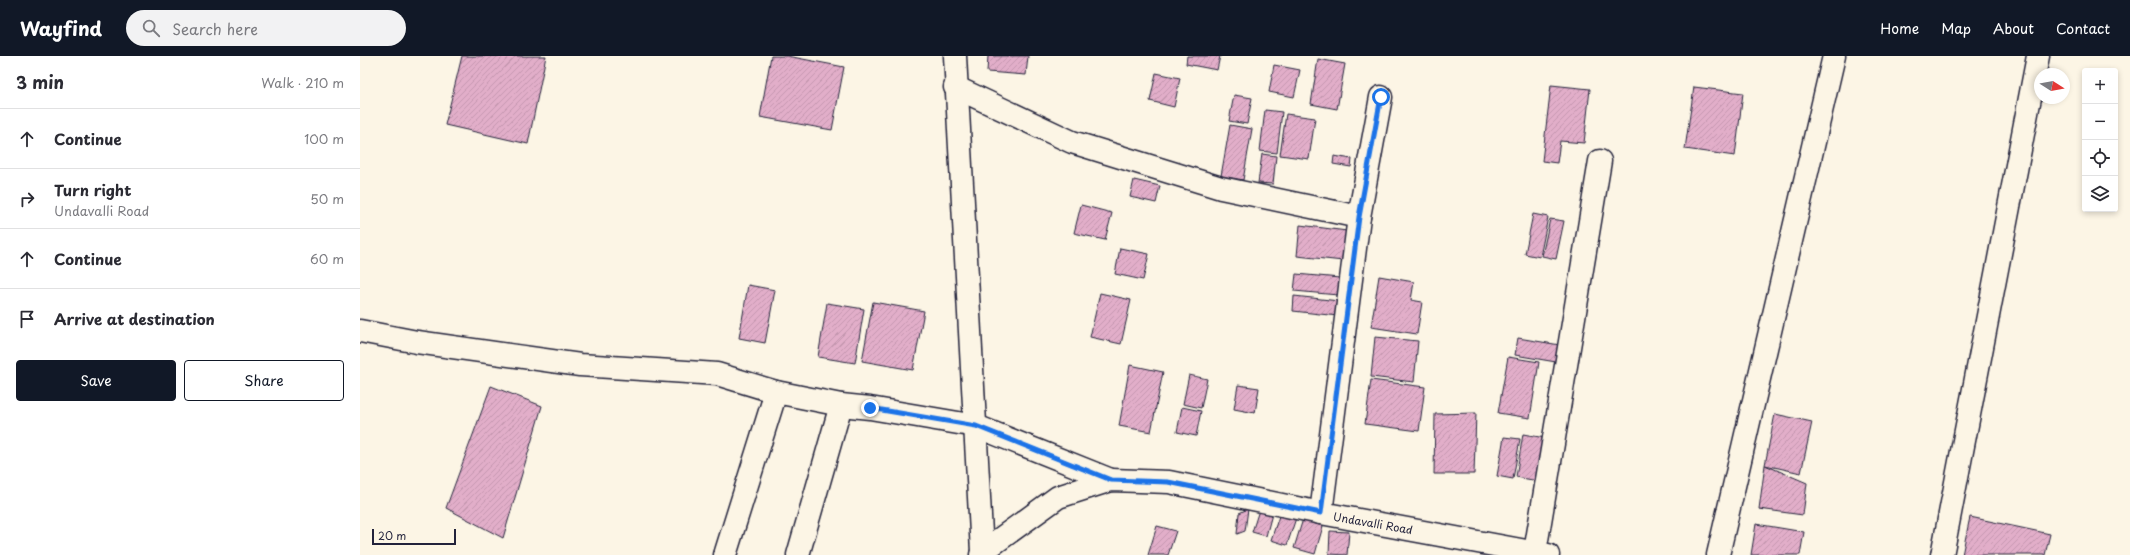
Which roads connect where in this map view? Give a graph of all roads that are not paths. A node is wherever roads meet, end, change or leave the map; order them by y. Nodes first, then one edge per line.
1 (955, 56) edge
2 (1834, 56) edge
3 (2038, 56) edge
4 (955, 87) junction
5 (1381, 97) dead end
6 (1600, 161) dead end
7 (1359, 217) junction
8 (360, 331) edge
9 (776, 392) junction
10 (841, 405) junction
11 (976, 426) junction
12 (1111, 480) junction
13 (1321, 513) junction
14 (1542, 553) edge
15 (981, 554) edge
16 (725, 555) edge
17 (798, 555) edge
18 (1718, 555) edge
19 (1942, 555) edge

1 - 4 street
2 - 18 street
3 - 19 street
4 - 7 street
4 - 11 street
5 - 7 street
6 - 14 street
7 - 13 street
8 - 9 street
9 - 10 street
9 - 16 street
10 - 11 street
10 - 17 street
11 - 12 street
11 - 15 street
12 - 13 street, Undavalli Road
12 - 15 street, Undavalli Road
13 - 14 street, Undavalli Road

